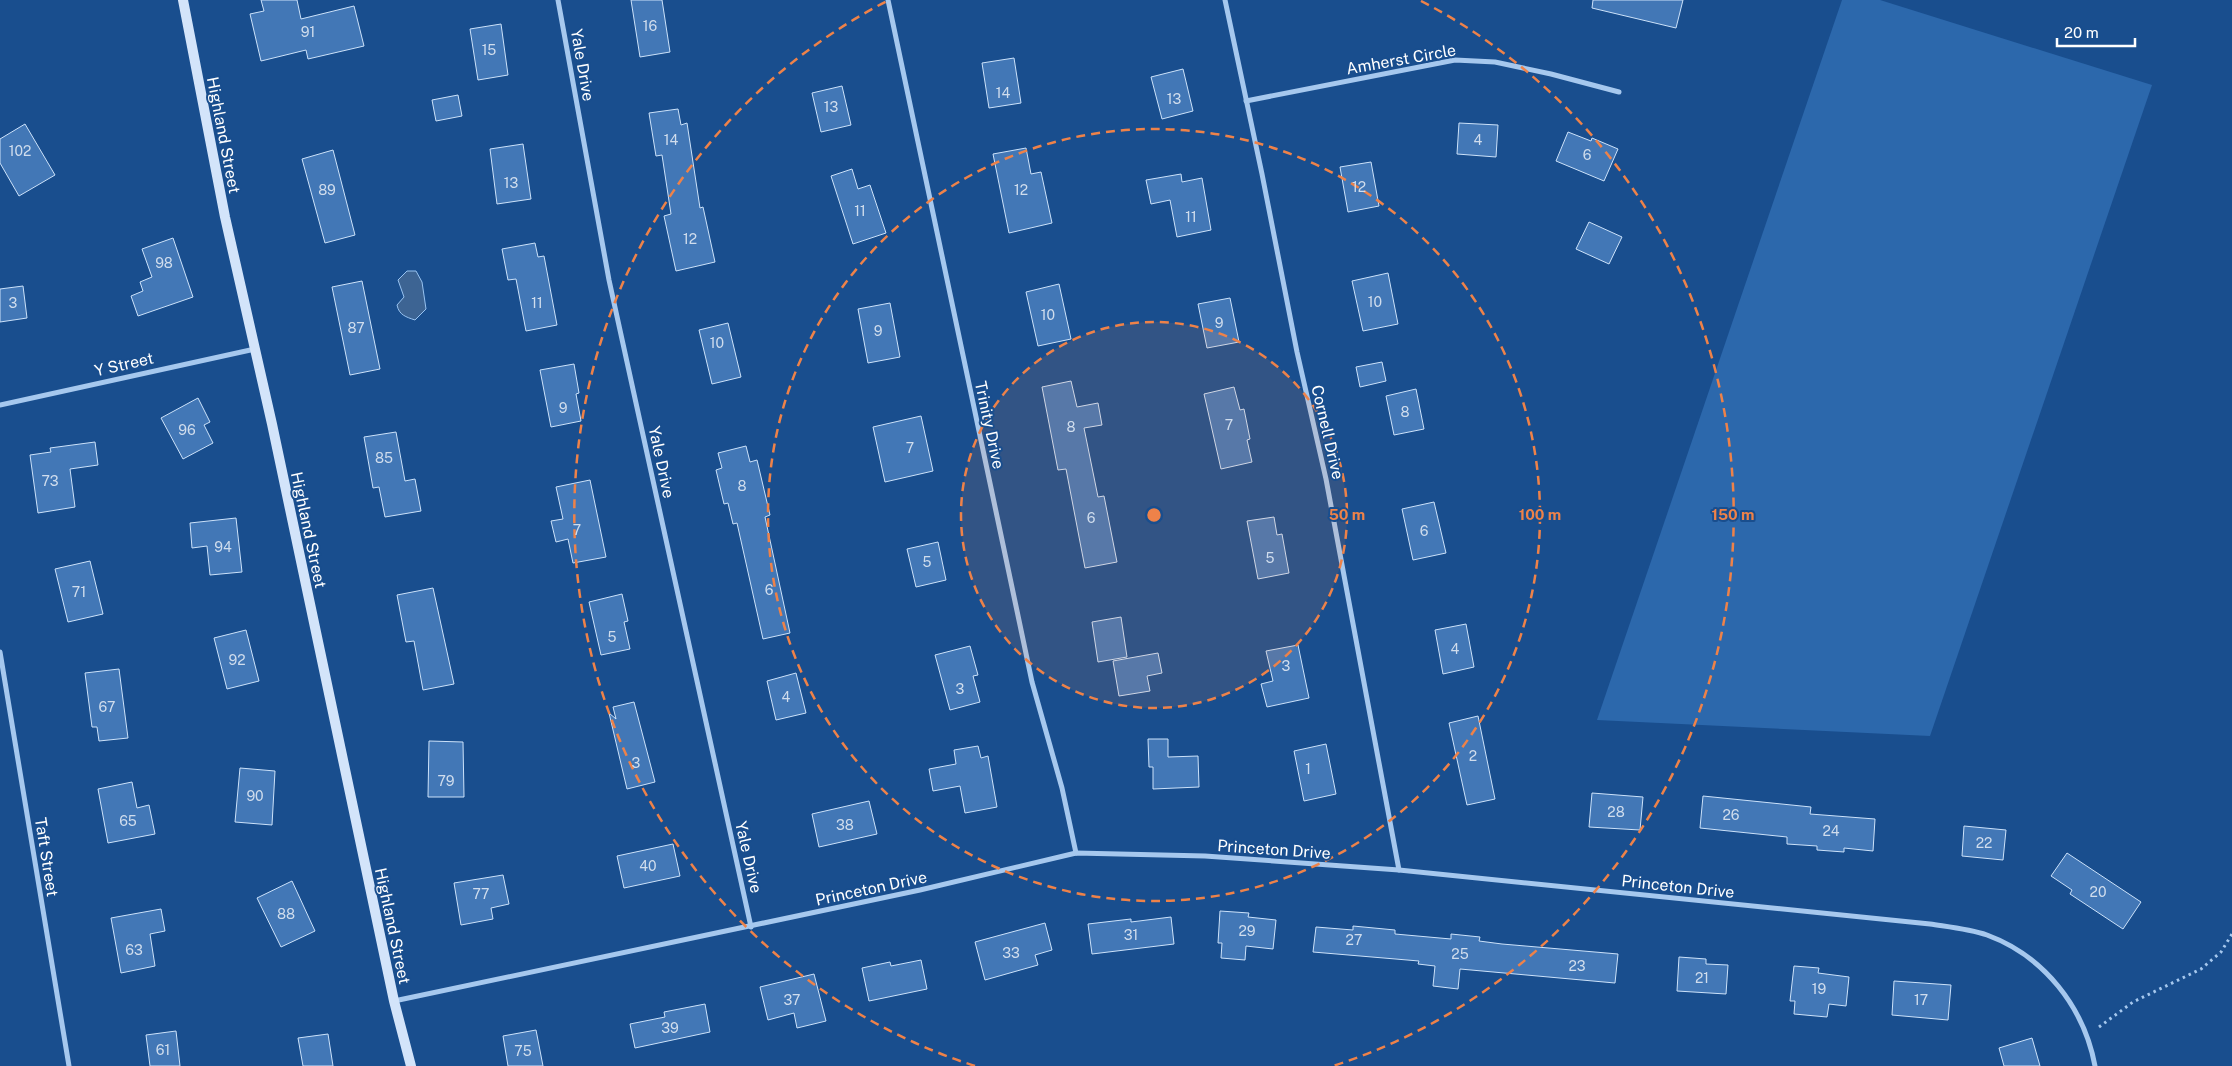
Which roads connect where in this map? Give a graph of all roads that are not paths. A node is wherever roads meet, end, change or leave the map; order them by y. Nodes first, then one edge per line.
1 (183, 0) edge
2 (558, 0) edge
3 (888, 0) edge
4 (1225, 0) edge
5 (1619, 92) dead end
6 (1246, 102) junction
7 (255, 349) junction
8 (0, 406) edge
9 (0, 652) edge
10 (1076, 853) junction
11 (1399, 870) junction
12 (752, 927) junction
13 (394, 1001) junction
14 (69, 1066) edge
15 (411, 1066) edge
16 (2095, 1066) edge

1 - 7 street, Highland Street
2 - 12 street, Yale Drive
3 - 10 street, Trinity Drive
4 - 6 street, Cornell Drive
5 - 6 street, Amherst Circle
6 - 11 street, Cornell Drive
7 - 8 street, Y Street
7 - 13 street, Highland Street
9 - 14 street, Taft Street
10 - 11 street, Princeton Drive
10 - 12 street, Princeton Drive
11 - 16 street, Princeton Drive
12 - 13 street, Princeton Drive
13 - 15 street, Highland Street

